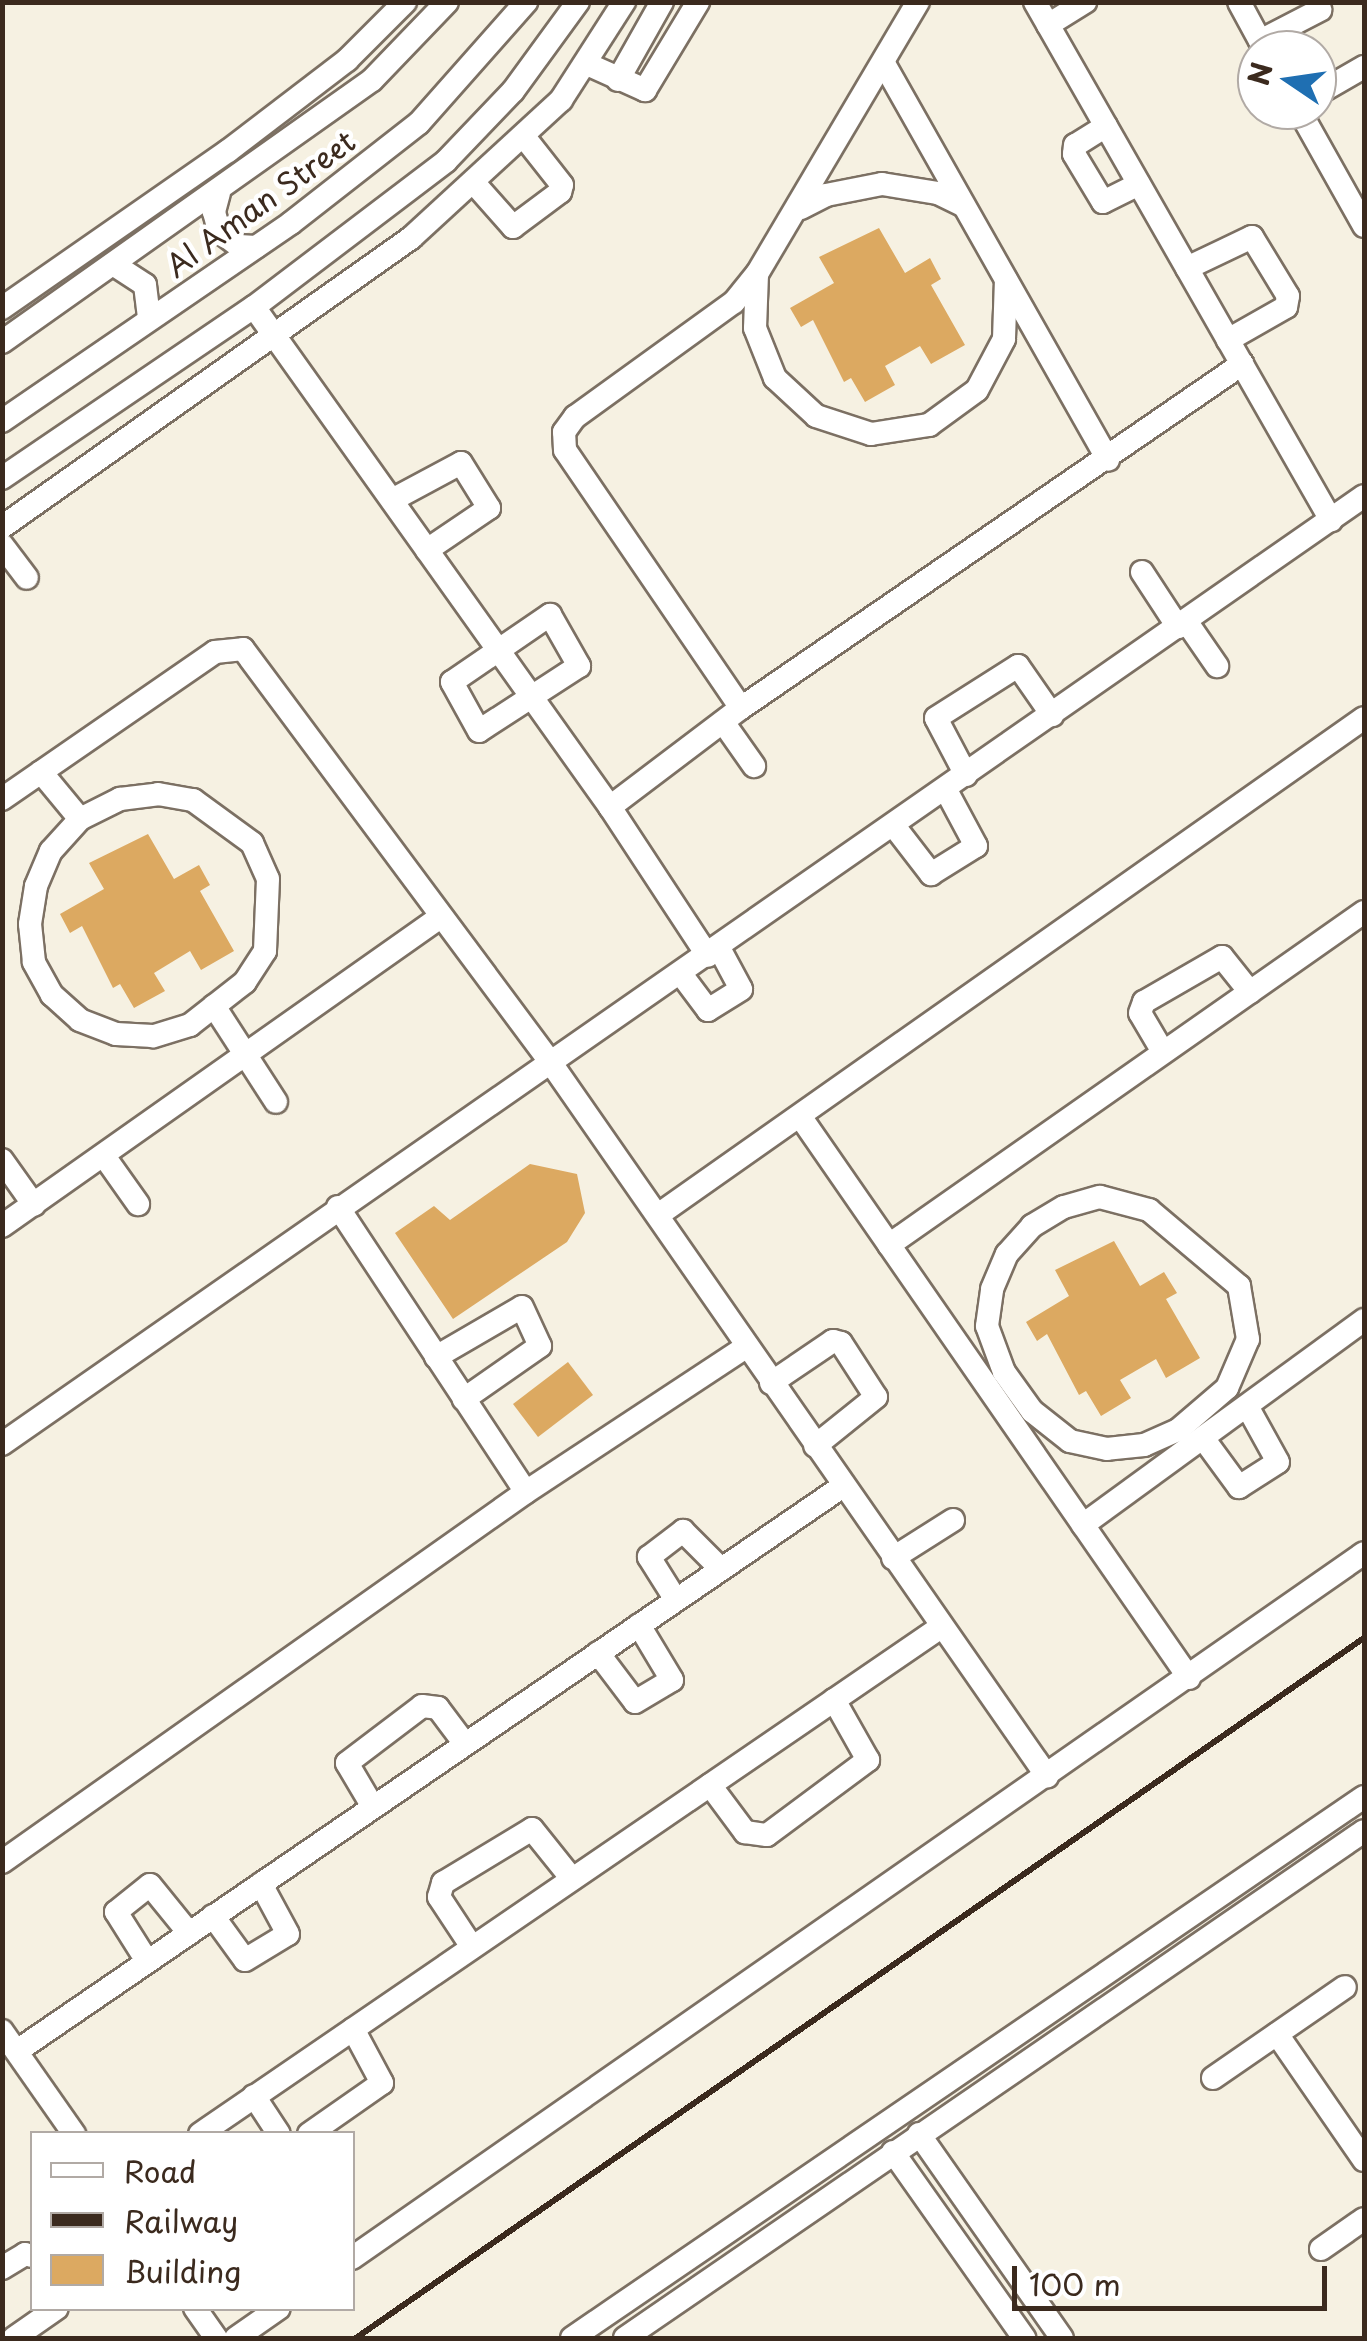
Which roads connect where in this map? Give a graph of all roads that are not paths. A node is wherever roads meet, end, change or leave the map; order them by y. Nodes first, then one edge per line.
1 (405, 2) edge
2 (447, 2) edge
3 (526, 2) edge
4 (578, 2) edge
5 (624, 2) edge
6 (662, 2) edge
7 (698, 2) edge
8 (918, 2) edge
9 (1035, 2) edge
10 (1085, 2) edge
11 (1239, 2) edge
12 (1320, 10) dead end
13 (1048, 25) junction
14 (1254, 30) edge
15 (1288, 30) edge
16 (883, 62) junction
17 (587, 64) junction
18 (1364, 67) edge
19 (618, 80) junction
20 (1337, 83) edge
21 (1106, 126) junction
22 (1311, 130) edge
23 (526, 138) junction
24 (474, 184) junction
25 (1139, 184) junction
26 (219, 193) junction
27 (964, 205) junction
28 (801, 208) junction
29 (1363, 221) edge
30 (256, 247) junction
31 (114, 264) junction
32 (1187, 268) junction
33 (758, 274) junction
34 (1006, 280) junction
35 (254, 307) junction
36 (2, 308) edge
37 (149, 319) junction
38 (276, 338) junction
39 (1228, 340) junction
40 (2, 342) edge
41 (1242, 364) junction
42 (2, 421) edge
43 (1108, 460) junction
44 (2, 478) edge
45 (1364, 496) edge
46 (392, 500) junction
47 (1331, 520) junction
48 (2, 526) edge
49 (2, 546) edge
50 (427, 550) junction
51 (1142, 572) dead end
52 (27, 578) dead end
53 (1182, 624) junction
54 (496, 648) junction
55 (1216, 666) dead end
56 (533, 699) junction
57 (732, 715) junction
58 (1052, 716) junction
59 (1364, 718) edge
60 (754, 766) dead end
61 (41, 772) junction
62 (966, 775) junction
63 (946, 790) junction
64 (2, 799) edge
65 (610, 808) junction
66 (80, 819) junction
67 (894, 826) junction
68 (439, 918) junction
69 (1362, 919) edge
70 (713, 952) junction
71 (680, 974) junction
72 (1250, 992) junction
73 (214, 1006) junction
74 (1164, 1052) junction
75 (246, 1056) junction
76 (551, 1063) junction
77 (276, 1102) dead end
78 (802, 1119) junction
79 (104, 1156) junction
80 (2, 1160) edge
81 (138, 1204) dead end
82 (34, 1205) junction
83 (338, 1208) junction
84 (658, 1215) junction
85 (2, 1226) edge
86 (889, 1244) junction
87 (1364, 1320) edge
88 (746, 1346) junction
89 (436, 1357) junction
90 (772, 1383) junction
91 (1007, 1395) junction
92 (464, 1399) junction
93 (1247, 1406) junction
94 (1210, 1423) junction
95 (2, 1444) edge
96 (816, 1446) junction
97 (844, 1486) junction
98 (526, 1492) junction
99 (952, 1520) dead end
100 (1083, 1525) junction
101 (1364, 1553) edge
102 (893, 1558) junction
103 (721, 1569) junction
104 (676, 1600) junction
105 (640, 1625) junction
106 (942, 1627) junction
107 (598, 1654) junction
108 (1189, 1678) junction
109 (834, 1700) junction
110 (465, 1744) junction
111 (1047, 1776) junction
112 (710, 1785) junction
113 (1364, 1798) edge
114 (373, 1807) junction
115 (1364, 1831) edge
116 (2, 1862) edge
117 (572, 1879) junction
118 (261, 1884) junction
119 (213, 1916) junction
120 (189, 1933) junction
121 (472, 1947) junction
122 (147, 1961) junction
123 (1346, 1987) dead end
124 (353, 2029) junction
125 (2, 2031) edge
126 (1277, 2034) junction
127 (16, 2051) junction
128 (1213, 2078) dead end
129 (254, 2096) junction
130 (72, 2131) edge
131 (204, 2131) edge
132 (278, 2131) edge
133 (313, 2131) edge
134 (918, 2134) junction
135 (858, 2140) junction
136 (884, 2158) junction
137 (1364, 2160) edge
138 (1364, 2220) edge
139 (1321, 2249) dead end
140 (30, 2255) edge
141 (355, 2256) edge
142 (2, 2268) edge
143 (52, 2311) edge
144 (198, 2311) edge
145 (275, 2311) edge
146 (2, 2329) edge
147 (12, 2338) edge
148 (216, 2338) edge
149 (236, 2338) edge
150 (572, 2338) edge
151 (625, 2338) edge
152 (1024, 2338) edge
153 (1062, 2338) edge

1 - 36 street
2 - 26 street, Al Aman Street
3 - 30 street, Al Aman Street
4 - 35 street
5 - 17 street
6 - 19 street
7 - 19 street
8 - 16 street
9 - 13 street
10 - 13 street
11 - 14 street
12 - 15 street
13 - 21 street
16 - 27 street
16 - 28 street
17 - 19 street
17 - 23 street
18 - 20 street
21 - 25 street
21 - 25 street
22 - 29 street
23 - 24 street
23 - 24 street
24 - 38 street
25 - 32 street
26 - 30 street
26 - 31 street, Al Aman Street
27 - 28 street
27 - 34 street
28 - 33 street
30 - 37 street, Al Aman Street
31 - 37 street
31 - 40 street, Al Aman Street
32 - 39 street
32 - 39 street
33 - 34 street
33 - 57 street
34 - 43 street
35 - 38 street
35 - 44 street
37 - 42 street, Al Aman Street
38 - 46 street
38 - 48 street
39 - 41 street
41 - 43 street
41 - 47 street
43 - 57 street
45 - 47 street
46 - 50 street
46 - 50 street
47 - 53 street
49 - 52 street
50 - 54 street
51 - 53 street
53 - 55 street
53 - 58 street
54 - 56 street
54 - 56 street
54 - 56 street
56 - 65 street
57 - 60 street
57 - 65 street
58 - 62 street
58 - 62 street
59 - 78 street
61 - 64 street
61 - 66 street
61 - 68 street
62 - 63 street
63 - 67 street
63 - 67 street
65 - 70 street
66 - 73 street
66 - 73 street
67 - 70 street
68 - 75 street
68 - 76 street
69 - 72 street
70 - 71 street
70 - 71 street
71 - 76 street
72 - 74 street
72 - 74 street
73 - 75 street
74 - 86 street
75 - 77 street
75 - 79 street
76 - 83 street
76 - 84 street
78 - 84 street
78 - 86 street
79 - 81 street
79 - 82 street
80 - 82 street
82 - 85 street
83 - 89 street
83 - 95 street
84 - 88 street
86 - 91 street
87 - 93 street
88 - 90 street
88 - 98 street
89 - 92 street
89 - 92 street
90 - 96 street
90 - 96 street
91 - 94 street
91 - 94 street
91 - 100 street
92 - 98 street
93 - 94 street
93 - 94 street
94 - 100 street
96 - 97 street
97 - 102 street
97 - 103 street
98 - 116 street
99 - 102 street
100 - 108 street
101 - 108 street
102 - 106 street
103 - 104 street
103 - 104 street
104 - 105 street
105 - 107 street
105 - 107 street
106 - 109 street
106 - 111 street
107 - 110 street
108 - 111 street
109 - 112 street
109 - 112 street
110 - 114 street
110 - 114 street
111 - 141 street
112 - 117 street
113 - 135 street
114 - 118 street
115 - 134 street
117 - 121 street
117 - 121 street
118 - 119 street
118 - 119 street
119 - 120 street
120 - 122 street
120 - 122 street
121 - 124 street
122 - 127 street
123 - 126 street
124 - 129 street
124 - 133 street
125 - 127 street
126 - 128 street
126 - 137 street
127 - 130 street
129 - 131 street
129 - 132 street
134 - 136 street
134 - 153 street
135 - 136 street
135 - 150 street
136 - 151 street
136 - 152 street
138 - 139 street
140 - 142 street
143 - 147 street
144 - 148 street
145 - 149 street
146 - 147 street

